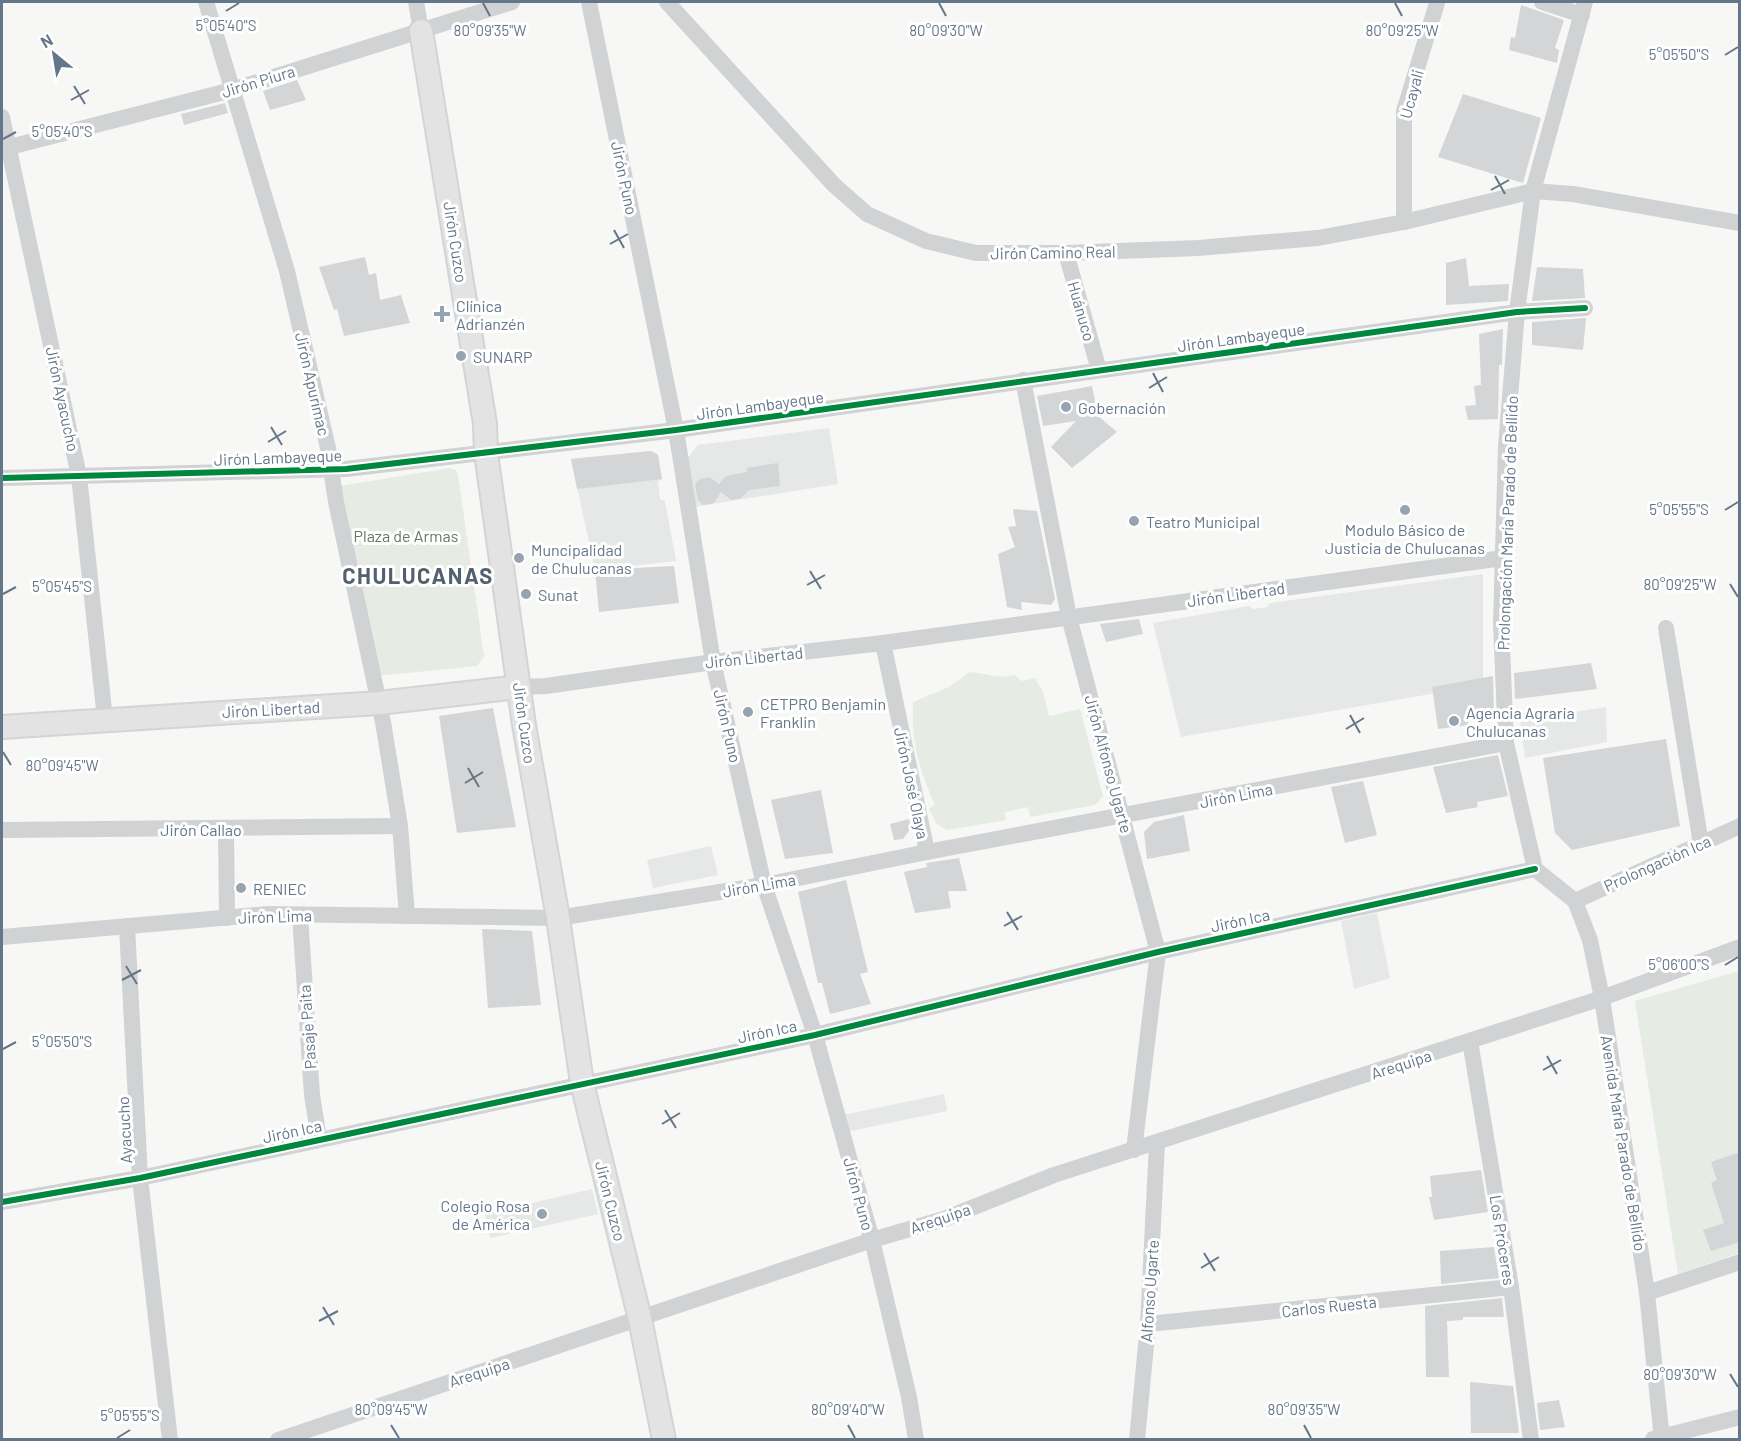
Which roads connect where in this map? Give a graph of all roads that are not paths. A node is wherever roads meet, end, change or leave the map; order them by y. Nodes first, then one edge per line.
1 (206, 2) edge
2 (416, 2) edge
3 (512, 2) edge
4 (589, 2) edge
5 (667, 2) edge
6 (1542, 2) edge
7 (1437, 3) dead end
8 (1583, 8) edge
9 (421, 31) junction
10 (232, 90) junction
11 (2, 117) edge
12 (5, 149) edge
13 (1533, 191) junction
14 (1404, 222) junction
15 (1740, 223) edge
16 (1066, 253) junction
17 (1585, 308) dead end
18 (1517, 312) junction
19 (1099, 370) junction
20 (1023, 380) junction
21 (676, 430) junction
22 (486, 453) junction
23 (331, 470) junction
24 (80, 476) junction
25 (2, 478) edge
26 (1503, 558) junction
27 (1069, 616) junction
28 (1666, 628) dead end
29 (883, 643) junction
30 (713, 662) junction
31 (519, 687) junction
32 (379, 703) junction
33 (105, 719) junction
34 (2, 727) edge
35 (1506, 742) junction
36 (1123, 816) junction
37 (400, 826) junction
38 (1740, 826) edge
39 (226, 829) junction
40 (2, 830) edge
41 (1701, 844) junction
42 (927, 852) junction
43 (1535, 869) junction
44 (764, 885) junction
45 (1575, 901) junction
46 (300, 915) junction
47 (407, 916) junction
48 (227, 918) junction
49 (558, 918) junction
50 (127, 926) junction
51 (2, 937) edge
52 (1740, 947) edge
53 (1158, 952) junction
54 (1602, 998) junction
55 (815, 1035) junction
56 (1470, 1041) junction
57 (582, 1083) junction
58 (319, 1139) junction
59 (1157, 1143) junction
60 (1134, 1150) junction
61 (140, 1178) junction
62 (2, 1202) edge
63 (872, 1240) junction
64 (1740, 1262) edge
65 (1511, 1287) junction
66 (1647, 1293) junction
67 (640, 1319) junction
68 (1148, 1324) junction
69 (1740, 1417) edge
70 (1659, 1439) edge
71 (170, 1440) edge
72 (278, 1440) edge
73 (664, 1440) edge
74 (916, 1440) edge
75 (1137, 1440) edge
76 (1531, 1440) edge

1 - 10 street, Jirón Apurímac
2 - 9 street, Jirón Cuzco
3 - 9 street, Jirón Piura
4 - 21 street, Jirón Puno
5 - 16 street, Jirón Camino Real
6 - 8 street
7 - 14 street, Ucayali
8 - 13 street, Prolongación María Parado de Bellido
9 - 10 street, Jirón Piura
9 - 22 street, Jirón Cuzco
10 - 12 street, Jirón Piura
10 - 23 street, Jirón Apurímac
11 - 12 street, Jirón Ayacucho
12 - 24 street, Jirón Ayacucho
13 - 14 street, Jirón Camino Real
13 - 15 street, Jirón Camino Real
13 - 18 street, Prolongación María Parado de Bellido
14 - 16 street, Jirón Camino Real
16 - 19 street, Huánuco
17 - 18 street, Jirón Lambayeque
18 - 19 street, Jirón Lambayeque
18 - 26 street, Prolongación María Parado de Bellido
19 - 20 street, Jirón Lambayeque
20 - 21 street, Jirón Lambayeque
20 - 27 street, Jirón Alfonso Ugarte
21 - 22 street, Jirón Lambayeque
21 - 30 street, Jirón Puno
22 - 23 street, Jirón Lambayeque
22 - 31 street, Jirón Cuzco
23 - 24 street, Jirón Lambayeque
23 - 32 street, Jirón Apurímac
24 - 25 street, Jirón Lambayeque
24 - 33 street, Jirón Ayacucho
26 - 27 street, Jirón Libertad
26 - 35 street, Prolongación María Parado de Bellido
27 - 29 street, Jirón Libertad
27 - 36 street, Jirón Alfonso Ugarte
28 - 41 street
29 - 30 street, Jirón Libertad
29 - 42 street, Jirón José Olaya
30 - 31 street, Jirón Libertad
30 - 44 street, Jirón Puno
31 - 32 street, Jirón Libertad
31 - 49 street, Jirón Cuzco
32 - 33 street, Jirón Libertad
32 - 37 street, Jirón Apurímac
33 - 34 street, Jirón Libertad
35 - 36 street, Jirón Lima
35 - 43 street, Prolongación María Parado de Bellido
36 - 42 street, Jirón Lima
36 - 53 street, Jirón Alfonso Ugarte
37 - 39 street, Jirón Callao
37 - 47 street, Jirón Apurímac
38 - 41 street, Prolongación Ica
39 - 40 street, Jirón Callao
39 - 48 street
41 - 45 street, Prolongación Ica
42 - 44 street, Jirón Lima
43 - 45 street
43 - 53 street, Jirón Ica
44 - 49 street, Jirón Lima
44 - 55 street, Jirón Puno
45 - 54 street, Avenida María Parado de Bellido
46 - 47 street, Jirón Lima
46 - 48 street, Jirón Lima
46 - 58 street, Pasaje Paita
47 - 49 street, Jirón Lima
48 - 50 street, Jirón Lima
49 - 57 street, Jirón Cuzco
50 - 51 street, Jirón Lima
50 - 61 street, Ayacucho
52 - 54 street, Arequipa
53 - 55 street, Jirón Ica
53 - 60 street, Jirón Alfonso Ugarte
54 - 56 street, Arequipa
54 - 66 street, Avenida María Parado de Bellido
55 - 57 street, Jirón Ica
55 - 63 street, Jirón Puno
56 - 59 street, Arequipa
56 - 65 street, Los Próceres
57 - 58 street, Jirón Ica
57 - 67 street, Jirón Cuzco
58 - 61 street, Jirón Ica
59 - 60 street, Arequipa
59 - 68 street, Alfonso Ugarte
60 - 63 street, Arequipa
61 - 62 street, Jirón Ica
61 - 71 street, Ayacucho
63 - 67 street, Arequipa
63 - 74 street, Jirón Puno
64 - 66 street
65 - 68 street, Carlos Ruesta
65 - 76 street, Los Próceres
66 - 70 street, Avenida María Parado de Bellido
67 - 72 street, Arequipa
67 - 73 street, Jirón Cuzco
68 - 75 street, Alfonso Ugarte
69 - 70 street

